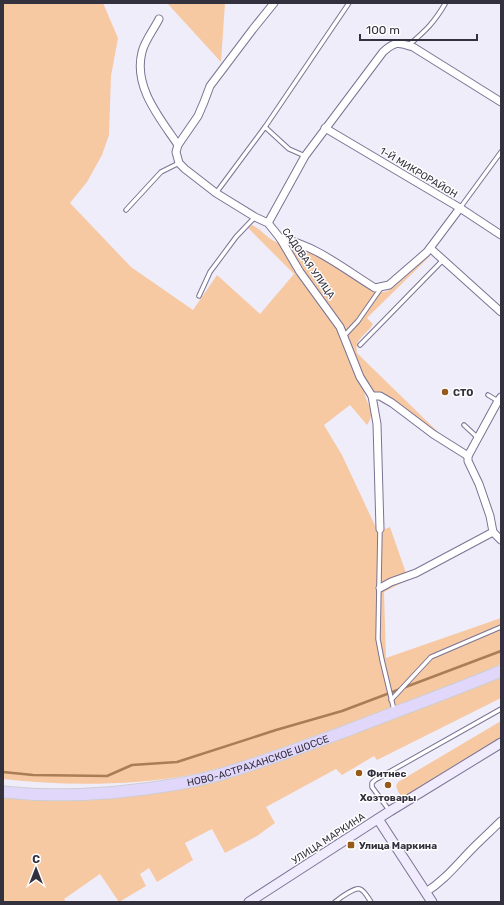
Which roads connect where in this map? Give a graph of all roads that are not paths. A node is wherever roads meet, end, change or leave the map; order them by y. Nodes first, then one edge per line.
1 (274, 3) edge
2 (350, 3) edge
3 (445, 4) edge
4 (159, 19) dead end
5 (408, 46) junction
6 (501, 102) edge
7 (265, 127) junction
8 (326, 128) junction
9 (178, 144) junction
10 (501, 152) edge
11 (306, 156) junction
12 (179, 163) junction
13 (216, 193) junction
14 (460, 208) junction
15 (126, 210) dead end
16 (255, 217) junction
17 (268, 223) junction
18 (501, 235) edge
19 (280, 238) junction
20 (430, 248) junction
21 (443, 260) junction
22 (382, 288) junction
23 (199, 296) dead end
24 (501, 312) edge
25 (344, 336) junction
26 (360, 345) dead end
27 (488, 395) dead end
28 (372, 396) junction
29 (499, 399) edge
30 (464, 425) dead end
31 (478, 438) junction
32 (468, 456) junction
33 (380, 529) joint
34 (492, 532) junction
35 (501, 540) edge
36 (380, 588) junction
37 (501, 627) edge
38 (501, 670) edge
39 (391, 700) junction
40 (501, 709) edge
41 (396, 713) junction
42 (500, 746) edge
43 (3, 792) edge
44 (390, 811) junction
45 (378, 819) junction
46 (501, 821) edge
47 (426, 892) junction
48 (249, 902) edge
49 (335, 902) edge
50 (370, 902) edge
51 (432, 902) edge

1 - 9 street
2 - 7 lane
3 - 5 lane
4 - 9 street
5 - 6 street
5 - 8 street
7 - 11 lane
7 - 13 lane
8 - 11 street
8 - 14 street, 1-Й МИКРОРАЙОН
9 - 12 street
10 - 14 lane
11 - 17 street
12 - 13 street
12 - 15 lane
13 - 16 street
14 - 18 street, 1-Й МИКРОРАЙОН
14 - 20 street
16 - 17 street
16 - 23 lane
17 - 19 street, САДОВАЯ УЛИЦА
19 - 22 street
19 - 25 street, САДОВАЯ УЛИЦА
20 - 21 street
20 - 22 street
21 - 24 street
21 - 26 lane
22 - 25 lane
25 - 28 street, САДОВАЯ УЛИЦА
27 - 29 lane
28 - 32 street
28 - 33 street, САДОВАЯ УЛИЦА
29 - 31 street
30 - 31 lane
31 - 32 street
32 - 34 street
33 - 36 lane
34 - 35 street
34 - 36 street
36 - 39 lane
37 - 39 lane
38 - 41 main road, НОВО-АСТРАХАНСКОЕ ШОССЕ
39 - 41 lane
40 - 44 lane
41 - 43 main road, НОВО-АСТРАХАНСКОЕ ШОССЕ
42 - 44 street, УЛИЦА МАРКИНА
44 - 45 street, УЛИЦА МАРКИНА
45 - 47 street
45 - 48 street, УЛИЦА МАРКИНА
46 - 47 street
47 - 51 street
49 - 50 lane

